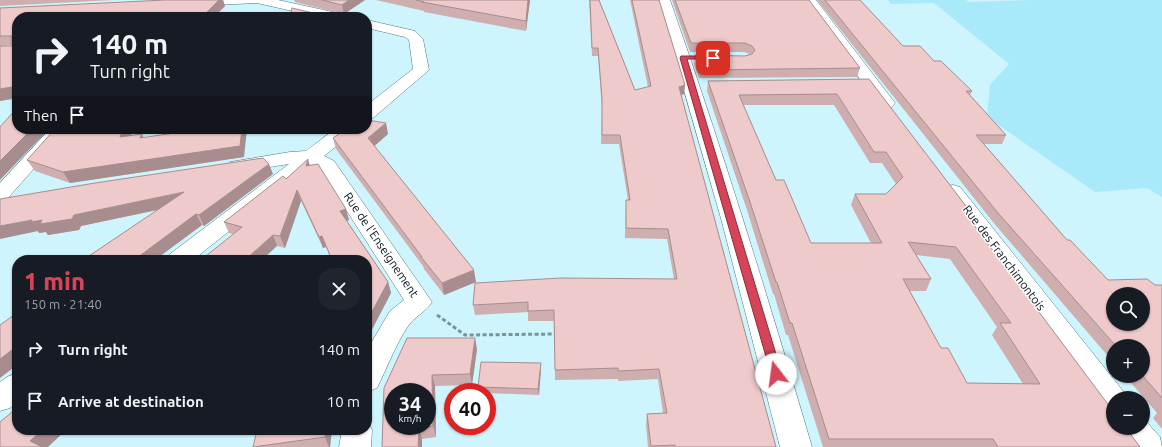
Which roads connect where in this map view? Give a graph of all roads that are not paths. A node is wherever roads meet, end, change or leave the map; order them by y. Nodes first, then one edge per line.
1 (254, 0) edge
2 (260, 0) edge
3 (664, 0) edge
4 (808, 0) edge
5 (179, 2) edge
6 (314, 12) edge
7 (372, 25) edge
8 (410, 34) junction
9 (372, 38) edge
10 (372, 110) edge
11 (899, 121) edge
12 (55, 134) edge
13 (340, 134) edge
14 (319, 150) junction
15 (219, 168) edge
16 (943, 178) edge
17 (0, 195) edge
18 (24, 198) edge
19 (0, 201) edge
20 (184, 255) edge
21 (372, 365) edge
22 (12, 390) edge
23 (1106, 391) edge
24 (0, 399) edge
25 (356, 435) edge
26 (1140, 435) edge
27 (355, 447) edge
28 (796, 447) edge
29 (1149, 447) edge

1 - 5 street
2 - 6 street
3 - 28 street
4 - 11 street
7 - 8 street
8 - 9 street
8 - 10 street
12 - 17 street
13 - 14 street
14 - 15 street
14 - 20 street
14 - 21 street, Rue de l'Enseignement
16 - 23 street, Rue des Franchimontois
18 - 19 street
22 - 24 street
25 - 27 street
26 - 29 street

